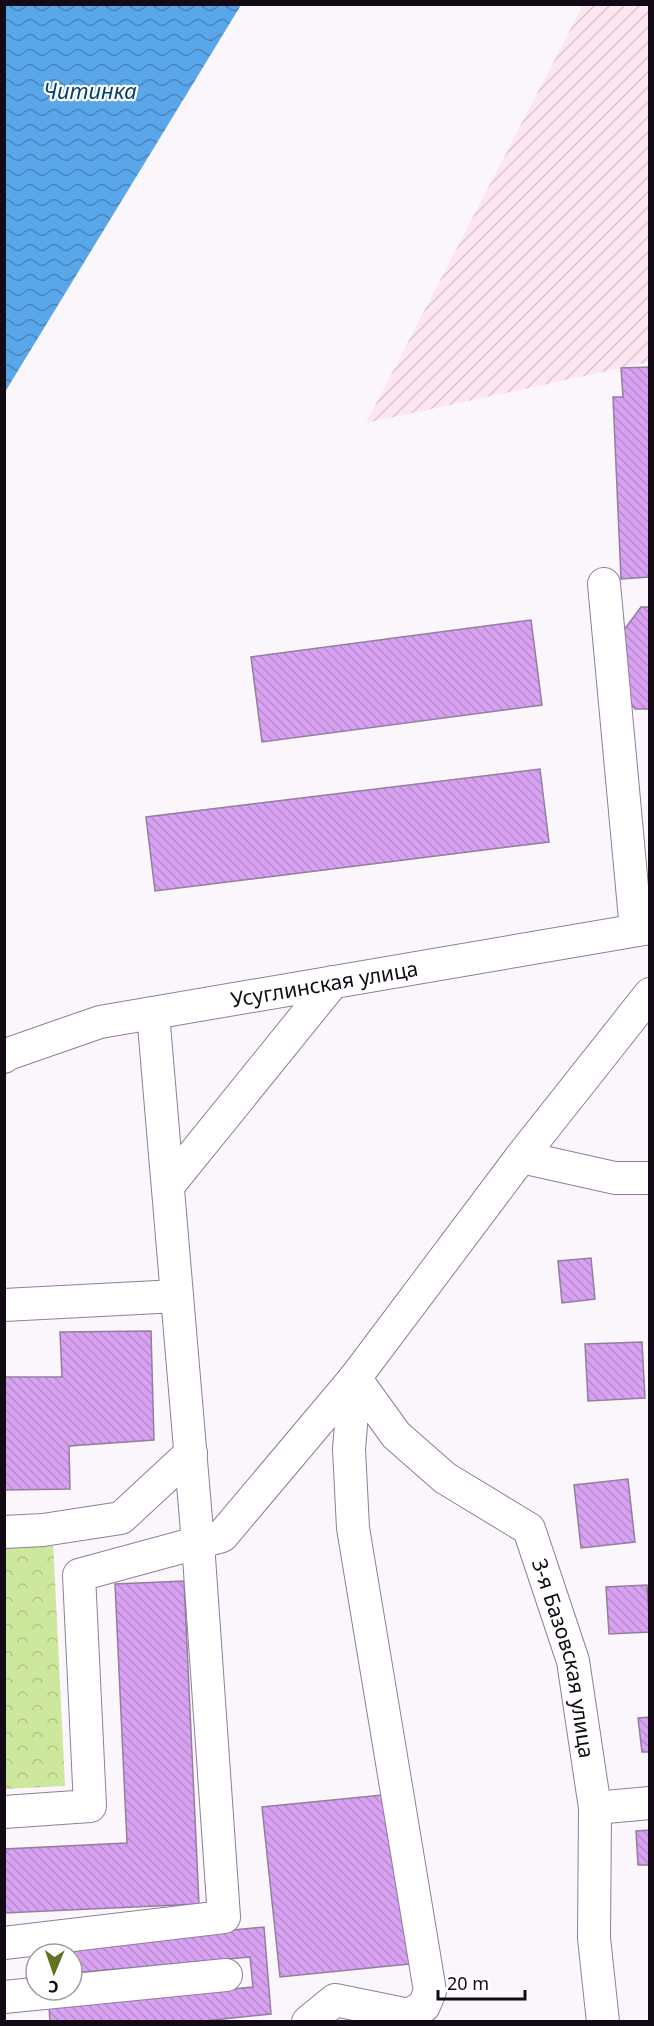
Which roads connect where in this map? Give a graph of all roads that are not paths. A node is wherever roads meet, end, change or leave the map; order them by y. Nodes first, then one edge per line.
1 (604, 584) dead end
2 (643, 929) edge
3 (333, 982) junction
4 (650, 994) edge
5 (153, 1013) junction
6 (4, 1057) edge
7 (521, 1156) junction
8 (650, 1178) edge
9 (168, 1186) junction
10 (177, 1296) junction
11 (4, 1305) edge
12 (355, 1378) junction
13 (191, 1453) junction
14 (4, 1532) edge
15 (198, 1543) junction
16 (650, 1803) edge
17 (595, 1808) junction
18 (4, 1812) edge
19 (4, 1943) edge
20 (226, 1975) dead end
21 (4, 1997) edge
22 (308, 2022) edge
23 (603, 2022) edge

1 - 2 street
2 - 3 street, Усуглинская улица
3 - 5 street, Усуглинская улица
3 - 9 street
4 - 7 street
5 - 6 street, Усуглинская улица
5 - 9 street
7 - 8 street
7 - 12 street
9 - 10 street
10 - 11 street
10 - 13 street
12 - 15 street
12 - 17 street, 3-я Базовская улица
12 - 22 street
13 - 14 street
13 - 15 street
15 - 18 street
15 - 19 street
16 - 17 street
17 - 23 street, 3-я Базовская улица
20 - 21 street

